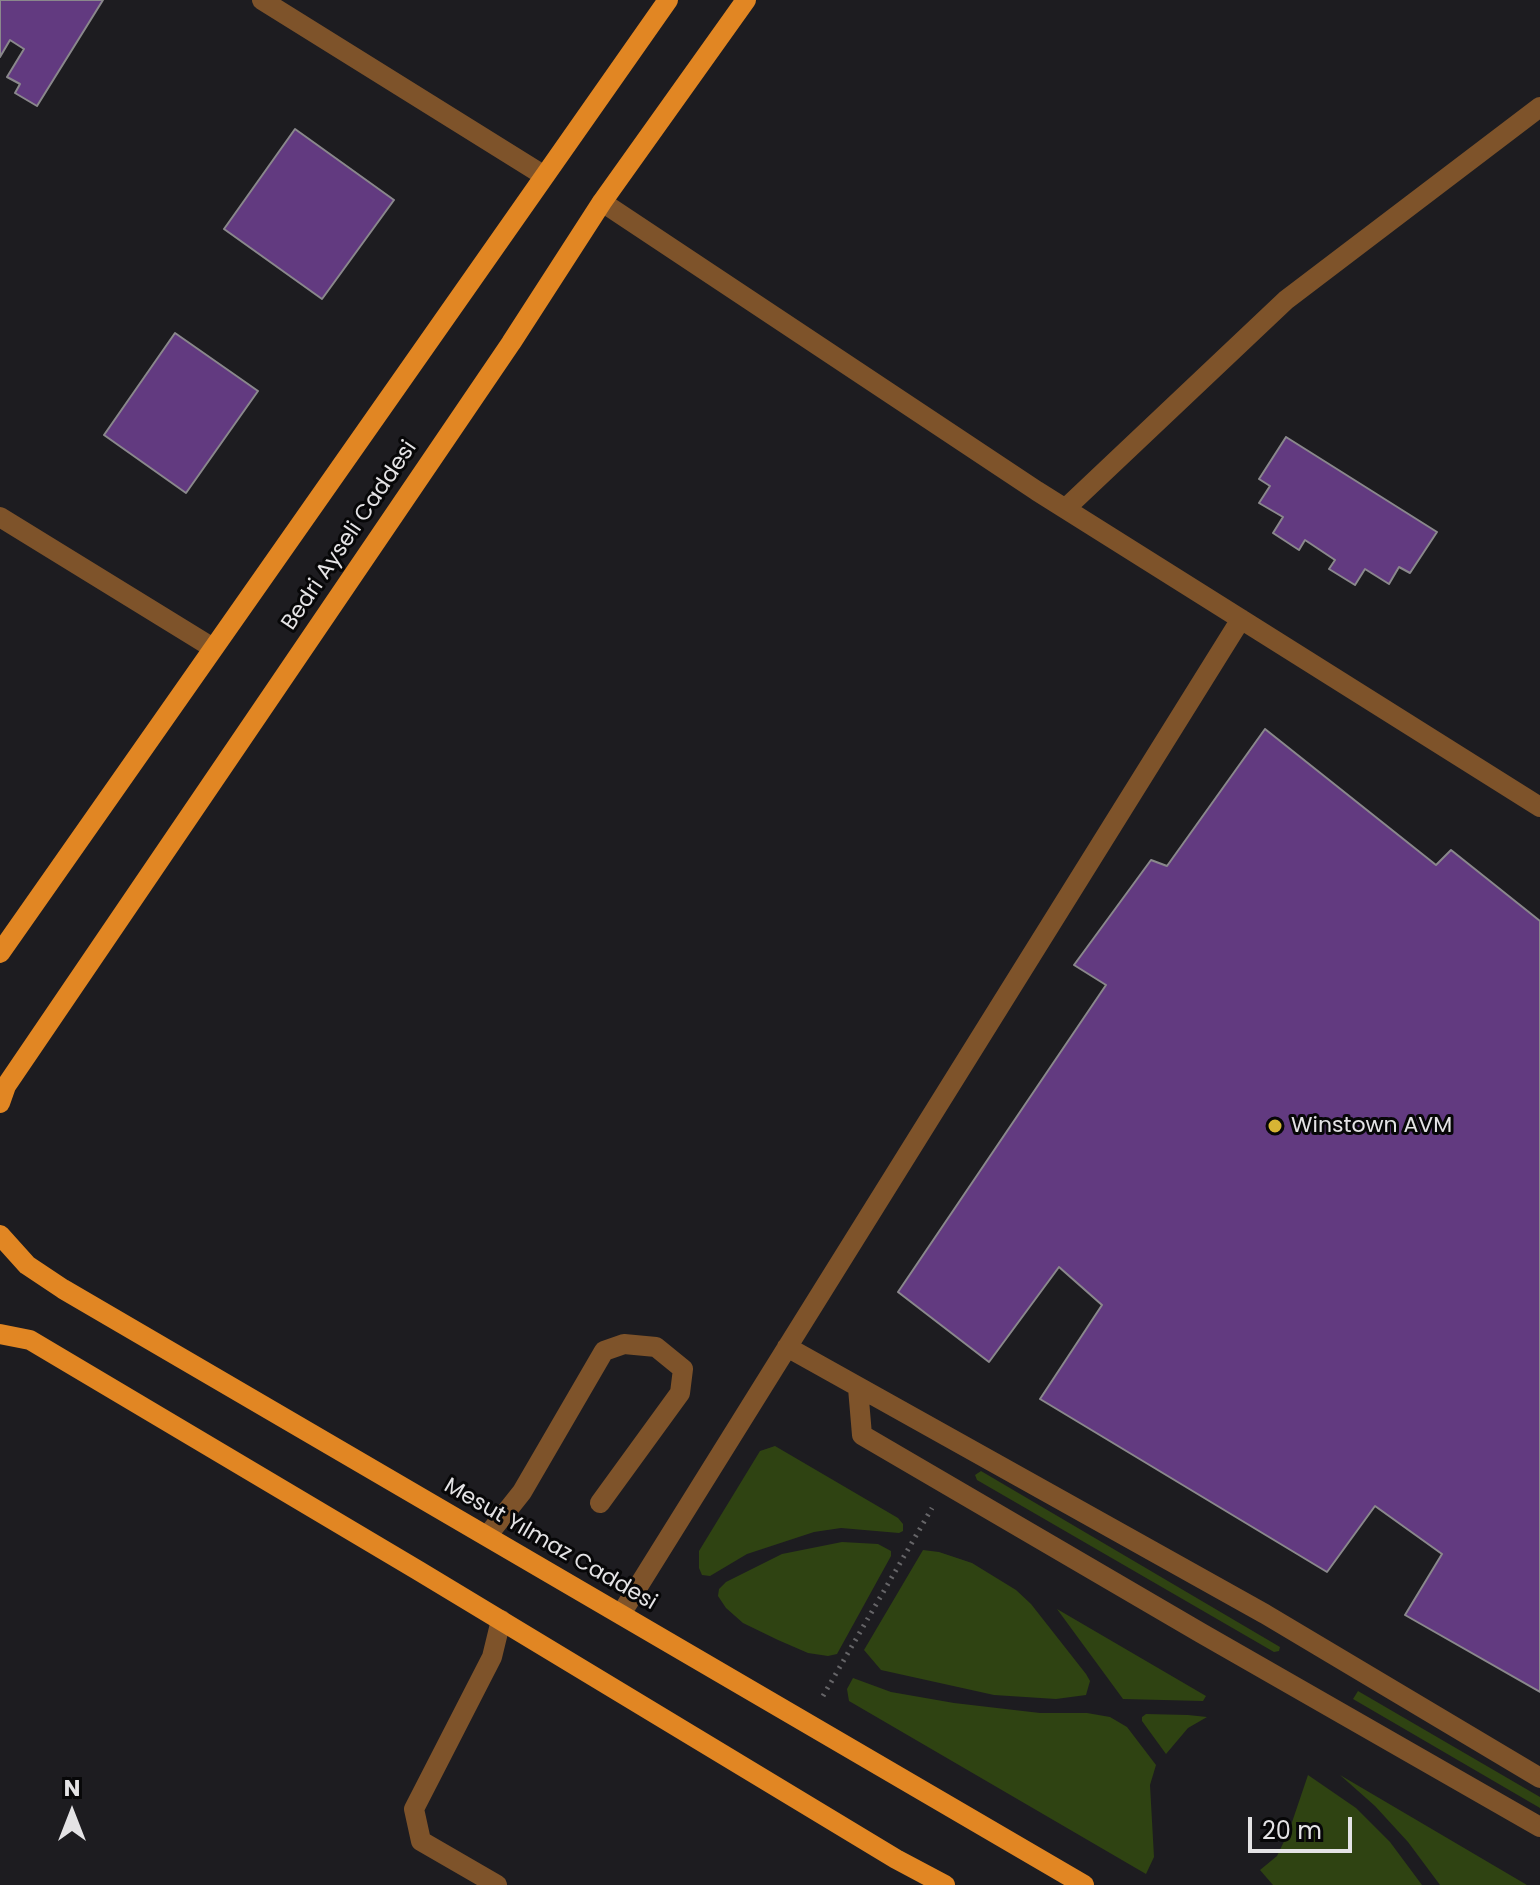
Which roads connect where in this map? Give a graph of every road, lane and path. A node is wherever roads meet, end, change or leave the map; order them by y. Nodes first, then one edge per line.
1 (262, 0) edge
2 (668, 0) edge
3 (746, 0) edge
4 (1540, 107) edge
5 (543, 175) junction
6 (602, 202) junction
7 (1066, 508) junction
8 (0, 517) edge
9 (1241, 619) junction
10 (213, 648) junction
11 (1540, 807) edge
12 (0, 953) edge
13 (0, 1103) edge
14 (0, 1235) edge
15 (0, 1334) edge
16 (787, 1347) junction
17 (858, 1388) junction
18 (946, 1484) junction
19 (600, 1503) dead end
20 (487, 1536) junction
21 (621, 1614) junction
22 (501, 1620) junction
23 (823, 1696) dead end
24 (1540, 1778) edge
25 (1540, 1827) edge
26 (497, 1885) edge
27 (945, 1885) edge
28 (1084, 1885) edge

1 - 5 street
2 - 5 main road
3 - 6 main road, Bedri Ayseli Caddesi
4 - 7 street
5 - 10 main road
6 - 7 street
6 - 13 main road, Bedri Ayseli Caddesi
7 - 9 street
8 - 10 street
9 - 11 street
9 - 16 street
10 - 12 main road
14 - 20 main road, Mesut Yılmaz Caddesi
15 - 22 main road
16 - 17 street
16 - 21 street
17 - 18 street
17 - 24 street
18 - 23 path
18 - 25 street
19 - 20 street
20 - 21 main road, Mesut Yılmaz Caddesi
21 - 28 main road, Mesut Yılmaz Caddesi
22 - 26 street
22 - 27 main road

